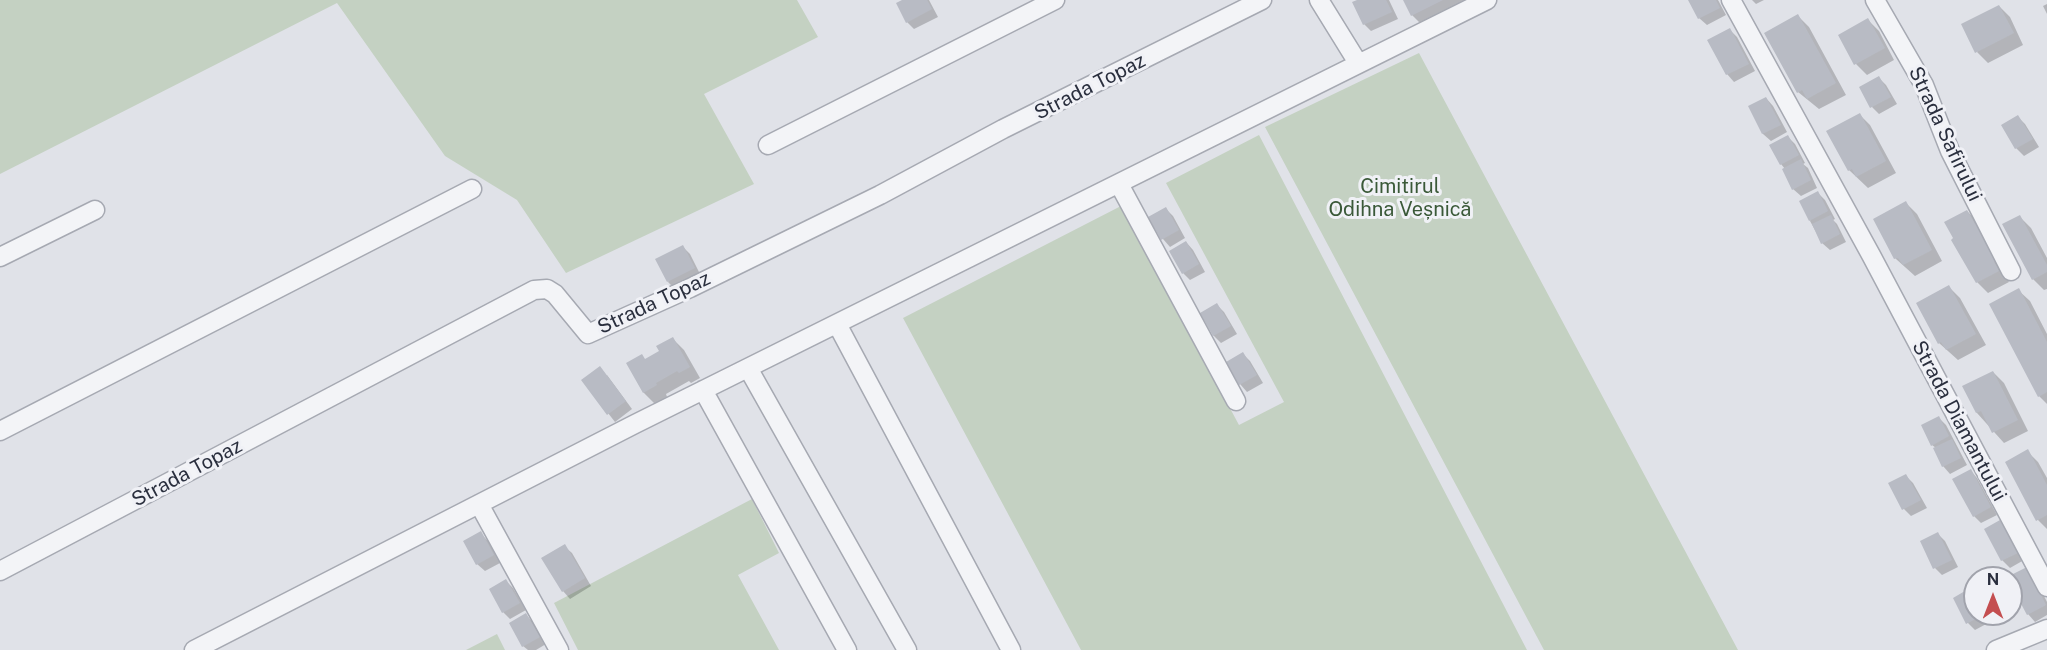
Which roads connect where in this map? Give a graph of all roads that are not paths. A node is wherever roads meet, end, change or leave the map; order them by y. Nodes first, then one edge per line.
1 (1055, 0) edge
2 (1262, 0) edge
3 (1319, 0) edge
4 (1487, 0) edge
5 (1731, 0) edge
6 (1875, 0) edge
7 (1358, 63) junction
8 (768, 145) dead end
9 (1119, 184) junction
10 (472, 189) dead end
11 (95, 210) dead end
12 (0, 257) edge
13 (2011, 271) dead end
14 (837, 324) junction
15 (748, 368) junction
16 (703, 390) junction
17 (1236, 401) dead end
18 (0, 431) edge
19 (479, 504) junction
20 (0, 571) edge
21 (2047, 587) edge
22 (2047, 629) edge
23 (194, 650) edge
24 (559, 650) edge
25 (847, 650) edge
26 (907, 650) edge
27 (1011, 650) edge
28 (1996, 650) edge

1 - 8 street
2 - 20 street, Strada Topaz
3 - 7 street
4 - 7 street
5 - 21 street, Strada Diamantului
6 - 13 street, Strada Safirului
7 - 9 street
9 - 14 street
9 - 17 street
10 - 18 street
11 - 12 street
14 - 15 street
14 - 27 street
15 - 16 street
15 - 26 street
16 - 19 street
16 - 25 street
19 - 23 street
19 - 24 street
22 - 28 street

